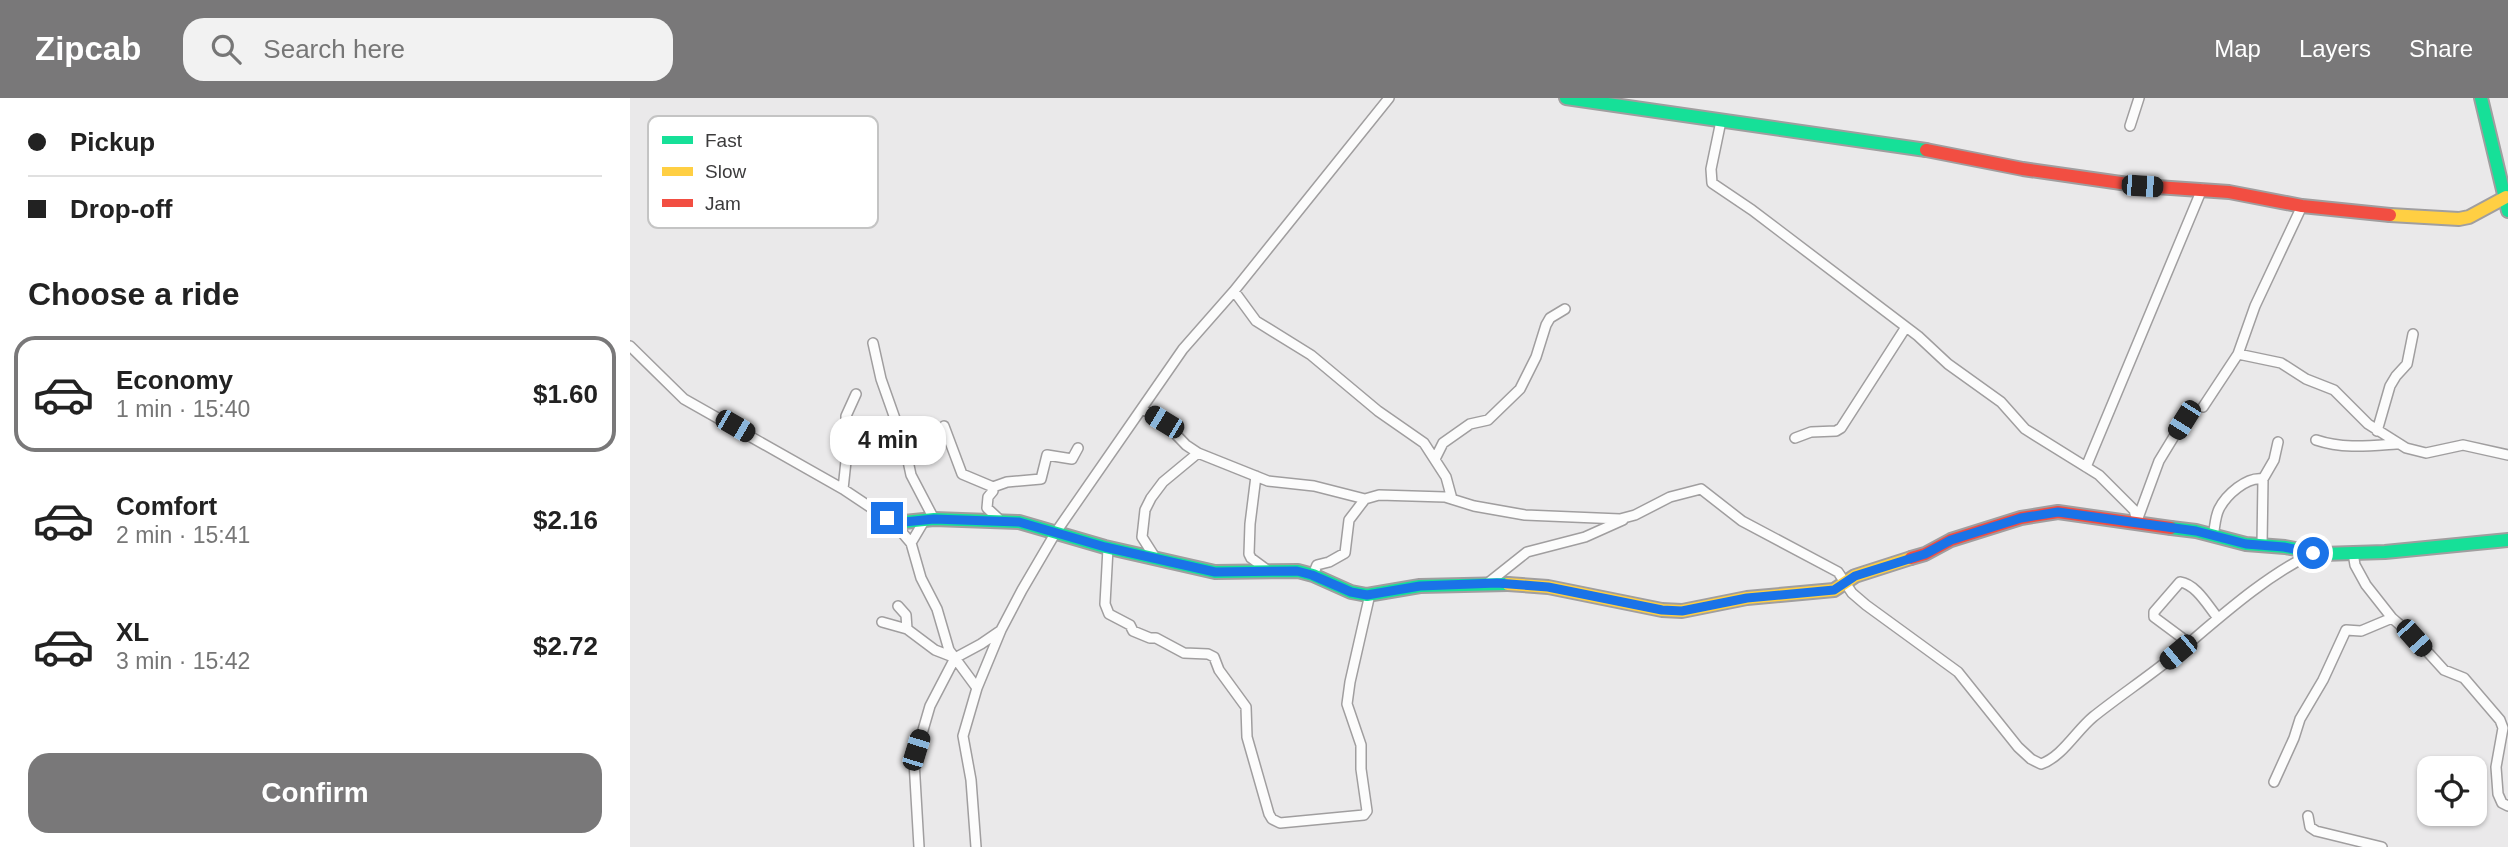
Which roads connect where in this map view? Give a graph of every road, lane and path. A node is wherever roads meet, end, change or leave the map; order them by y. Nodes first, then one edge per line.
1 (1389, 98) edge
2 (1566, 98) edge
3 (2139, 98) edge
4 (2480, 98) edge
5 (1721, 121) junction
6 (2130, 126) dead end
7 (2202, 189) junction
8 (2505, 197) junction
9 (2302, 206) junction
10 (2508, 211) edge
11 (1234, 291) junction
12 (1565, 309) dead end
13 (1906, 327) junction
14 (2413, 334) dead end
15 (873, 343) dead end
16 (630, 346) edge
17 (2238, 354) junction
18 (856, 394) dead end
19 (2203, 407) dead end
20 (1143, 409) junction
21 (2184, 420) dead end
22 (944, 426) dead end
23 (846, 428) junction
24 (2377, 431) junction
25 (1795, 438) dead end
26 (2316, 440) dead end
27 (2278, 443) dead end
28 (2396, 444) junction
29 (1078, 448) dead end
30 (1198, 453) junction
31 (907, 455) junction
32 (2508, 455) edge
33 (1435, 459) junction
34 (2086, 467) junction
35 (1256, 476) junction
36 (2263, 479) junction
37 (993, 487) junction
38 (843, 489) junction
39 (1364, 499) junction
40 (1452, 499) junction
41 (1628, 518) junction
42 (929, 520) junction
43 (1001, 521) junction
44 (2138, 521) junction
45 (894, 523) junction
46 (1056, 532) junction
47 (2213, 536) junction
48 (2508, 540) edge
49 (911, 543) junction
50 (2262, 546) junction
51 (1108, 548) junction
52 (2313, 553) junction
53 (2353, 553) junction
54 (1156, 559) junction
55 (1270, 572) junction
56 (1312, 575) junction
57 (1847, 582) junction
58 (1488, 583) junction
59 (1370, 594) junction
60 (898, 606) dead end
61 (2218, 618) junction
62 (2392, 618) junction
63 (882, 622) dead end
64 (907, 629) junction
65 (1001, 630) junction
66 (2189, 643) junction
67 (955, 658) junction
68 (977, 688) junction
69 (2274, 782) dead end
70 (2508, 806) edge
71 (2308, 816) dead end
72 (919, 847) edge
73 (975, 847) edge
74 (2382, 847) edge

1 - 11 street
2 - 5 main road
3 - 6 street
4 - 8 main road
5 - 7 main road
5 - 13 street
7 - 9 main road
7 - 34 street
8 - 9 main road
8 - 10 main road
9 - 17 street
11 - 20 street
11 - 33 street
12 - 33 street
13 - 25 street
13 - 34 street
14 - 24 street
15 - 31 street
16 - 38 street
17 - 19 street
17 - 24 street
18 - 23 street
20 - 30 street
20 - 46 street
21 - 44 street
22 - 37 street
23 - 31 street
23 - 38 street
24 - 28 street
26 - 28 street
27 - 36 street
28 - 32 street
29 - 37 street
30 - 35 street
30 - 54 street
31 - 42 street
33 - 40 street
34 - 44 street
35 - 39 street
35 - 55 street
36 - 47 street
36 - 50 street
37 - 43 street
38 - 45 street
39 - 40 street
39 - 56 street
40 - 41 street
41 - 57 street
41 - 58 street
42 - 43 main road
42 - 45 main road
42 - 49 street
43 - 46 main road
44 - 47 main road
44 - 57 main road
45 - 49 street
46 - 51 main road
46 - 65 street
47 - 50 main road
48 - 53 main road
49 - 67 street
50 - 52 main road
51 - 54 main road
51 - 59 street
52 - 53 main road
52 - 61 street
53 - 62 street
54 - 55 main road
55 - 56 main road
56 - 59 main road
57 - 58 main road
57 - 66 street
58 - 59 main road
60 - 64 street
61 - 66 street
61 - 66 street
62 - 69 street
62 - 70 street
63 - 64 street
64 - 67 street
65 - 67 street
65 - 68 street
67 - 68 street
67 - 72 street
68 - 73 street
71 - 74 street

